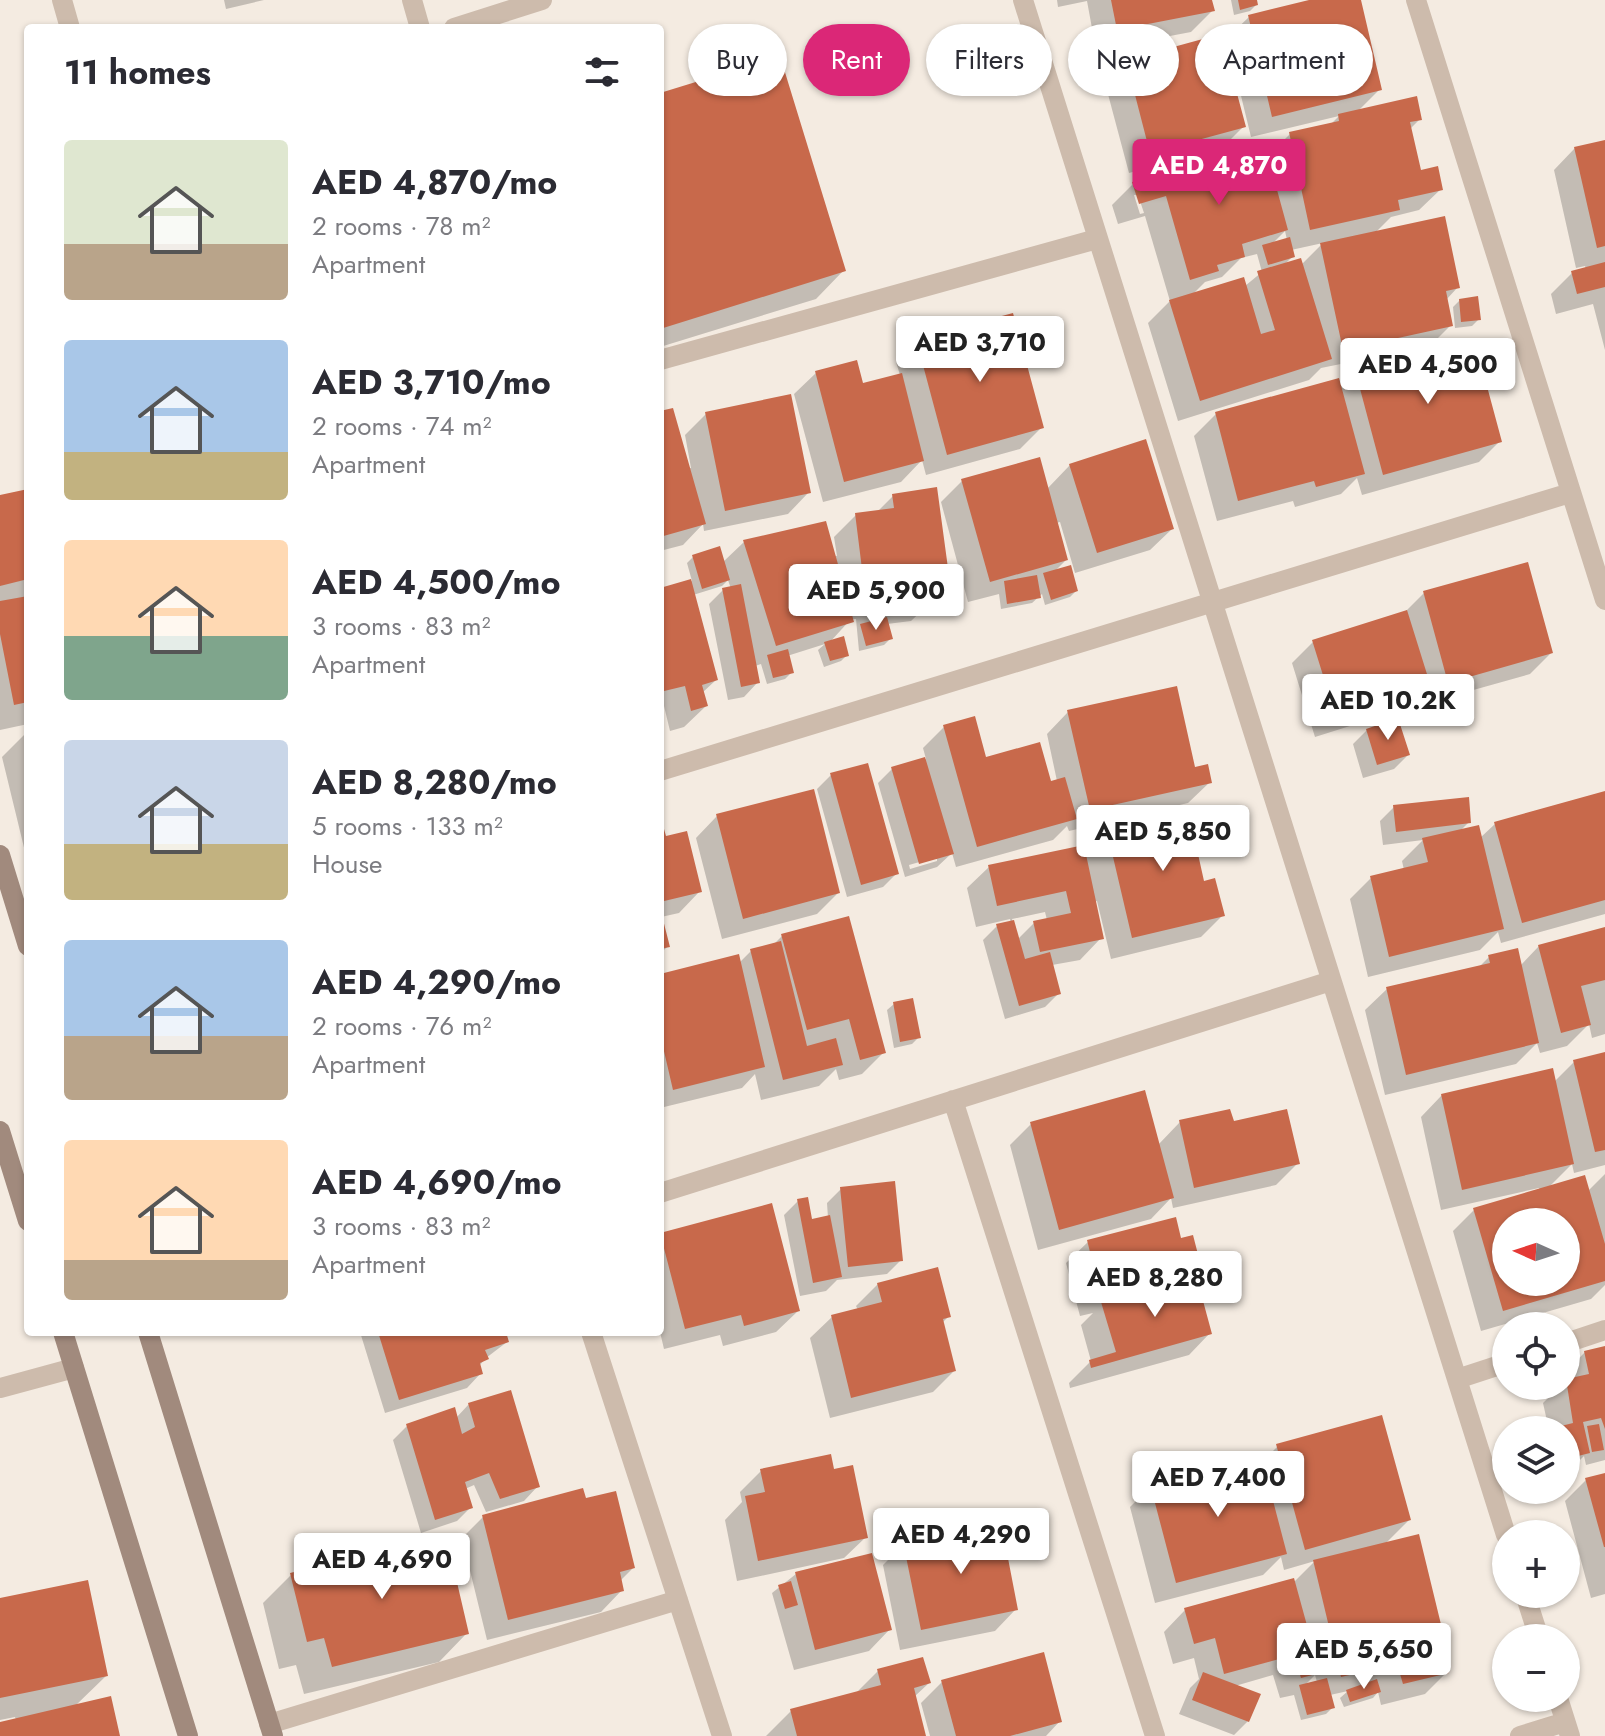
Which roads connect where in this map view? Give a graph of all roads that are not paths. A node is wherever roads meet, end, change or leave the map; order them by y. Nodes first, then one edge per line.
1 (62, 0) edge
2 (412, 0) edge
3 (542, 0) edge
4 (1023, 0) edge
5 (1416, 0) edge
6 (69, 24) edge
7 (419, 24) edge
8 (467, 24) edge
9 (1097, 239) junction
10 (664, 359) edge
11 (1570, 493) junction
12 (1605, 600) edge
13 (1211, 603) junction
14 (664, 770) edge
15 (0, 855) edge
16 (24, 933) edge
17 (1331, 981) junction
18 (953, 1100) junction
19 (0, 1131) edge
20 (664, 1192) edge
21 (24, 1208) edge
22 (1605, 1330) edge
23 (64, 1336) edge
24 (149, 1336) edge
25 (592, 1336) edge
26 (1580, 1338) edge
27 (74, 1368) junction
28 (1492, 1368) edge
29 (1457, 1379) junction
30 (0, 1388) edge
31 (1501, 1520) edge
32 (678, 1600) junction
33 (1567, 1729) edge
34 (271, 1730) edge
35 (188, 1736) edge
36 (722, 1736) edge
37 (1155, 1736) edge
38 (1520, 1736) edge

1 - 6 street
2 - 7 street
3 - 8 street
4 - 9 street
5 - 11 street
9 - 10 street
9 - 13 street
11 - 12 street
11 - 13 street
13 - 14 street
13 - 17 street
15 - 16 street
17 - 18 street
17 - 29 street
18 - 20 street
18 - 37 street
19 - 21 street
22 - 26 street
23 - 27 street
24 - 34 street
25 - 32 street
27 - 30 street
27 - 35 street
28 - 29 street
29 - 31 street
32 - 34 street
32 - 36 street
33 - 38 street

